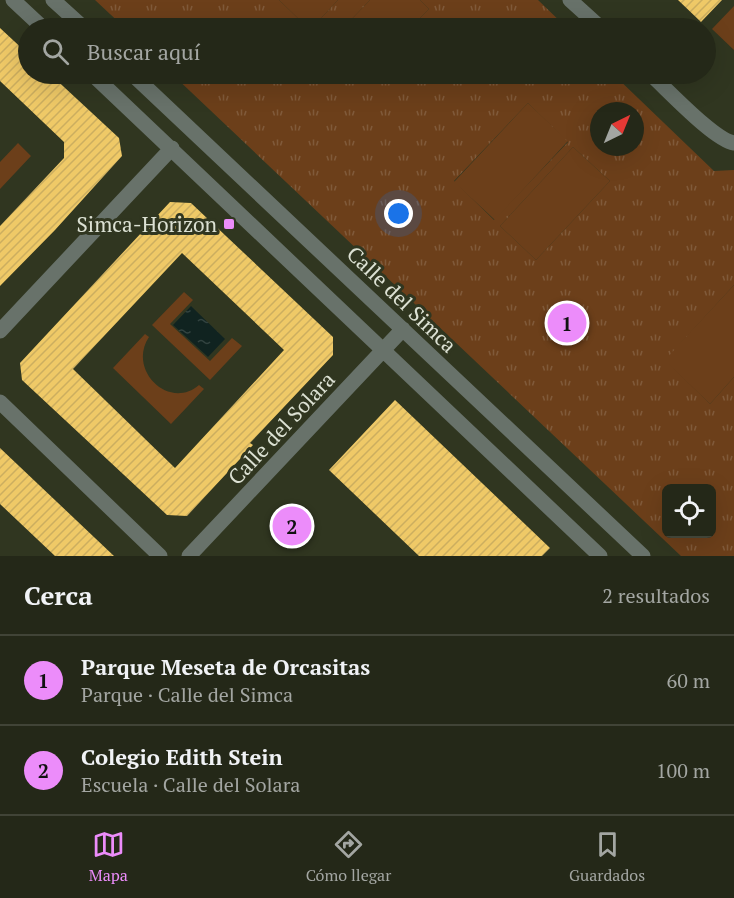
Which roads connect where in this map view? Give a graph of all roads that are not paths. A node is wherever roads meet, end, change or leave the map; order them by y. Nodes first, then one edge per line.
1 (13, 0) edge
2 (53, 0) edge
3 (570, 0) edge
4 (32, 18) edge
5 (73, 18) edge
6 (590, 18) edge
7 (103, 84) edge
8 (143, 84) edge
9 (661, 84) edge
10 (734, 143) edge
11 (172, 148) junction
12 (403, 329) junction
13 (0, 331) edge
14 (384, 350) junction
15 (0, 402) edge
16 (160, 556) edge
17 (189, 556) edge
18 (600, 556) edge
19 (643, 556) edge

1 - 4 street
2 - 5 street
3 - 6 street
7 - 11 street
8 - 12 street, Calle del Simca
9 - 10 street
11 - 13 street
11 - 14 street
12 - 14 street, Calle del Solara
12 - 19 street, Calle del Simca
14 - 17 street, Calle del Solara
14 - 18 street
15 - 16 street

